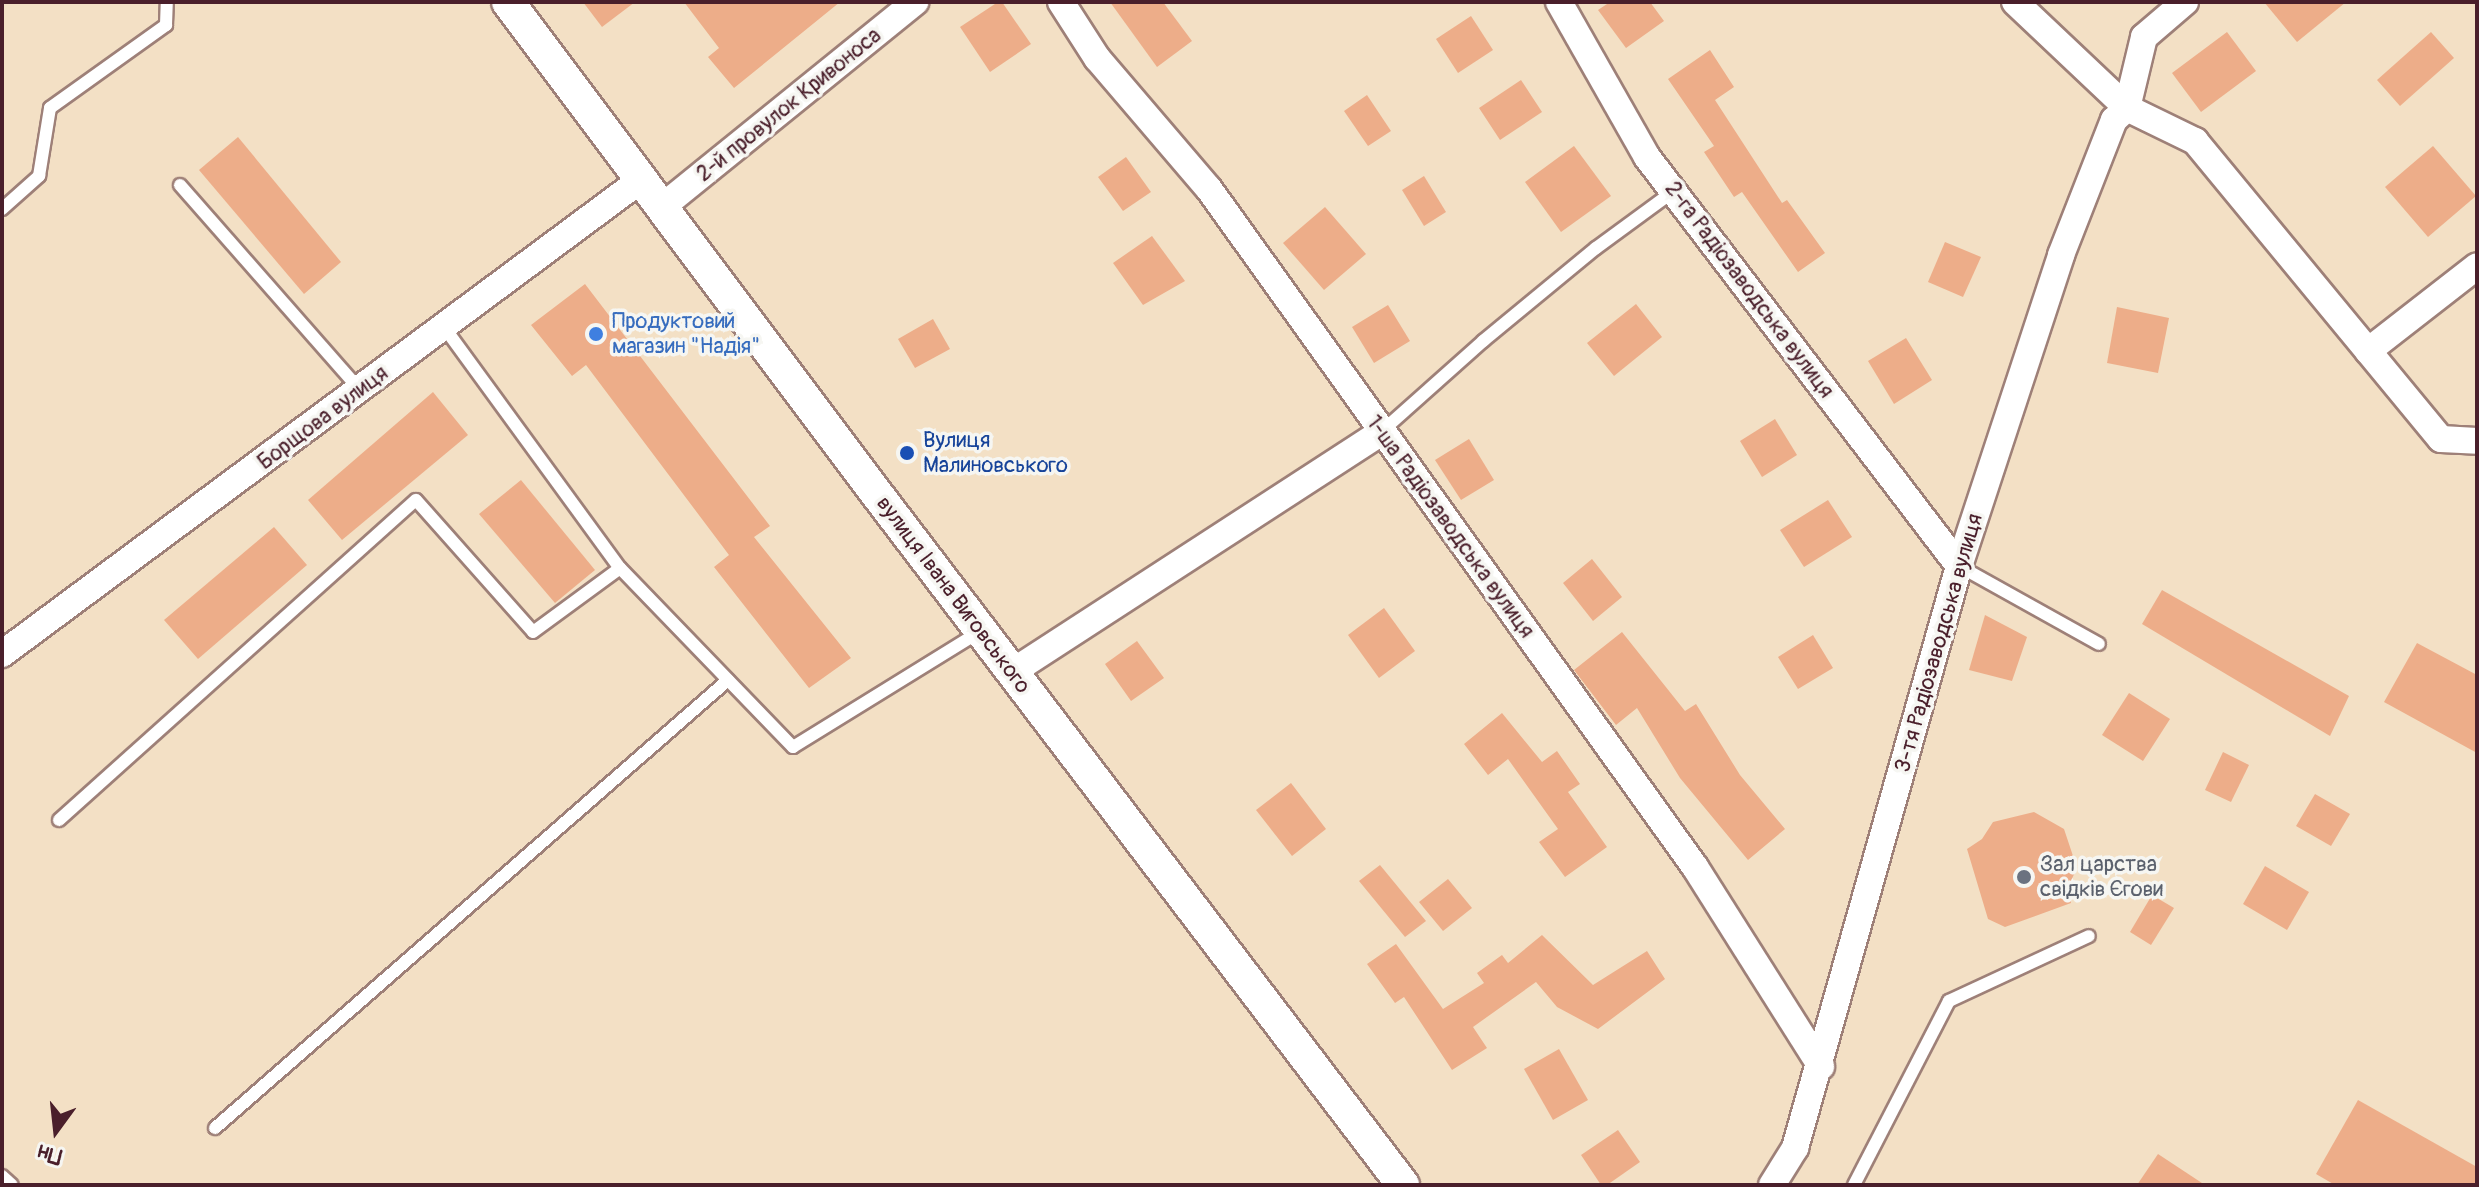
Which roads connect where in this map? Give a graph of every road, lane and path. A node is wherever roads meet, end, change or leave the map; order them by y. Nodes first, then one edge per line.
1 (167, 2) edge
2 (508, 2) edge
3 (915, 2) edge
4 (1061, 2) edge
5 (1559, 2) edge
6 (2015, 2) edge
7 (2185, 2) edge
8 (2127, 108) junction
9 (642, 179) junction
10 (180, 185) dead end
11 (1674, 191) junction
12 (662, 207) junction
13 (2, 209) edge
14 (2477, 266) edge
15 (444, 327) junction
16 (2368, 351) junction
17 (360, 390) junction
18 (1381, 432) junction
19 (2477, 441) edge
20 (1959, 566) junction
21 (620, 568) junction
22 (981, 631) junction
23 (2099, 644) dead end
24 (2, 654) edge
25 (1012, 672) junction
26 (728, 680) junction
27 (59, 820) dead end
28 (2089, 936) dead end
29 (1821, 1066) junction
30 (215, 1128) dead end
31 (2, 1176) edge
32 (12, 1185) edge
33 (1403, 1185) edge
34 (1772, 1185) edge
35 (1854, 1185) edge

1 - 13 lane
2 - 9 street, вулиця Івана Виговського
3 - 12 street, 2-й провулок Кривоноса
4 - 18 street, 1-ша Радіозаводська вулиця
5 - 11 street, 2-га Радіозаводська вулиця
6 - 8 street
7 - 8 street, 3-тя Радіозаводська вулиця
8 - 16 street
8 - 20 street, 3-тя Радіозаводська вулиця
9 - 12 street, вулиця Івана Виговського
9 - 15 street, Борщова вулиця
10 - 17 lane
11 - 18 lane
11 - 20 street, 2-га Радіозаводська вулиця
12 - 22 street, вулиця Івана Виговського
14 - 16 street
15 - 17 street, Борщова вулиця
15 - 21 lane
16 - 19 street
17 - 24 street, Борщова вулиця
18 - 25 street
18 - 29 street, 1-ша Радіозаводська вулиця
20 - 23 lane
20 - 29 street, 3-тя Радіозаводська вулиця
21 - 26 lane
21 - 27 lane
22 - 25 street, вулиця Івана Виговського
22 - 26 lane
25 - 33 street, вулиця Івана Виговського
26 - 30 lane
28 - 35 lane
29 - 34 street, 3-тя Радіозаводська вулиця
31 - 32 lane

